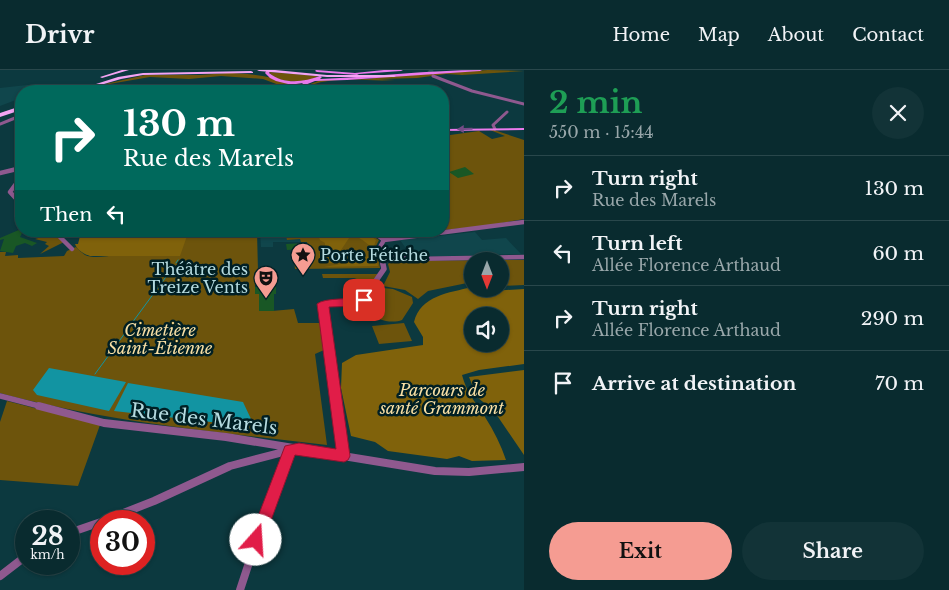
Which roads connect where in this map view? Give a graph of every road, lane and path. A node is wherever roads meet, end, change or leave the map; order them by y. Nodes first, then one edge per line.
1 (125, 70) edge
2 (134, 70) edge
3 (143, 70) edge
4 (240, 70) edge
5 (259, 70) edge
6 (408, 70) edge
7 (440, 70) edge
8 (480, 70) edge
9 (251, 72) junction
10 (268, 72) edge
11 (345, 73) junction
12 (318, 74) edge
13 (384, 74) junction
14 (394, 76) junction
15 (435, 76) joint
16 (342, 79) junction
17 (289, 82) junction
18 (309, 82) junction
19 (85, 85) edge
20 (88, 85) edge
21 (90, 85) edge
22 (93, 85) edge
23 (295, 85) edge
24 (303, 85) edge
25 (524, 104) edge
26 (15, 109) edge
27 (507, 112) dead end
28 (0, 117) edge
29 (498, 121) junction
30 (504, 123) dead end
31 (495, 129) junction
32 (524, 129) edge
33 (449, 130) edge
34 (15, 169) edge
35 (0, 173) edge
36 (15, 185) edge
37 (15, 197) edge
38 (524, 222) edge
39 (449, 232) edge
40 (60, 237) edge
41 (380, 237) edge
42 (407, 237) edge
43 (384, 240) junction
44 (380, 247) junction
45 (72, 249) dead end
46 (524, 257) edge
47 (0, 396) edge
48 (299, 448) junction
49 (290, 450) junction
50 (344, 456) junction
51 (524, 467) edge
52 (132, 510) edge
53 (15, 564) edge
54 (0, 576) edge
55 (240, 590) edge

1 - 19 highway
2 - 20 highway
3 - 21 highway
4 - 9 highway
5 - 14 highway
6 - 11 main road
7 - 13 main road
8 - 14 main road
9 - 10 highway
9 - 22 highway
10 - 13 highway
10 - 17 main road
11 - 12 main road
11 - 13 main road
12 - 16 main road
12 - 18 main road
14 - 16 main road
15 - 16 main road
15 - 25 street
17 - 18 main road
17 - 23 main road
18 - 24 main road
26 - 28 highway
27 - 29 street
29 - 30 street
29 - 31 street
31 - 32 main road
31 -> 33 main road
34 - 35 street
36 - 37 street
38 - 39 street
40 - 45 street
41 - 43 street
42 - 43 street
43 - 44 street
44 - 46 street
44 - 50 street
47 - 48 street, Rue des Marels
48 - 49 street
48 - 50 street, Rue des Marels
49 - 52 street
49 - 55 street
50 - 51 street, Rue des Marels
53 - 54 street

